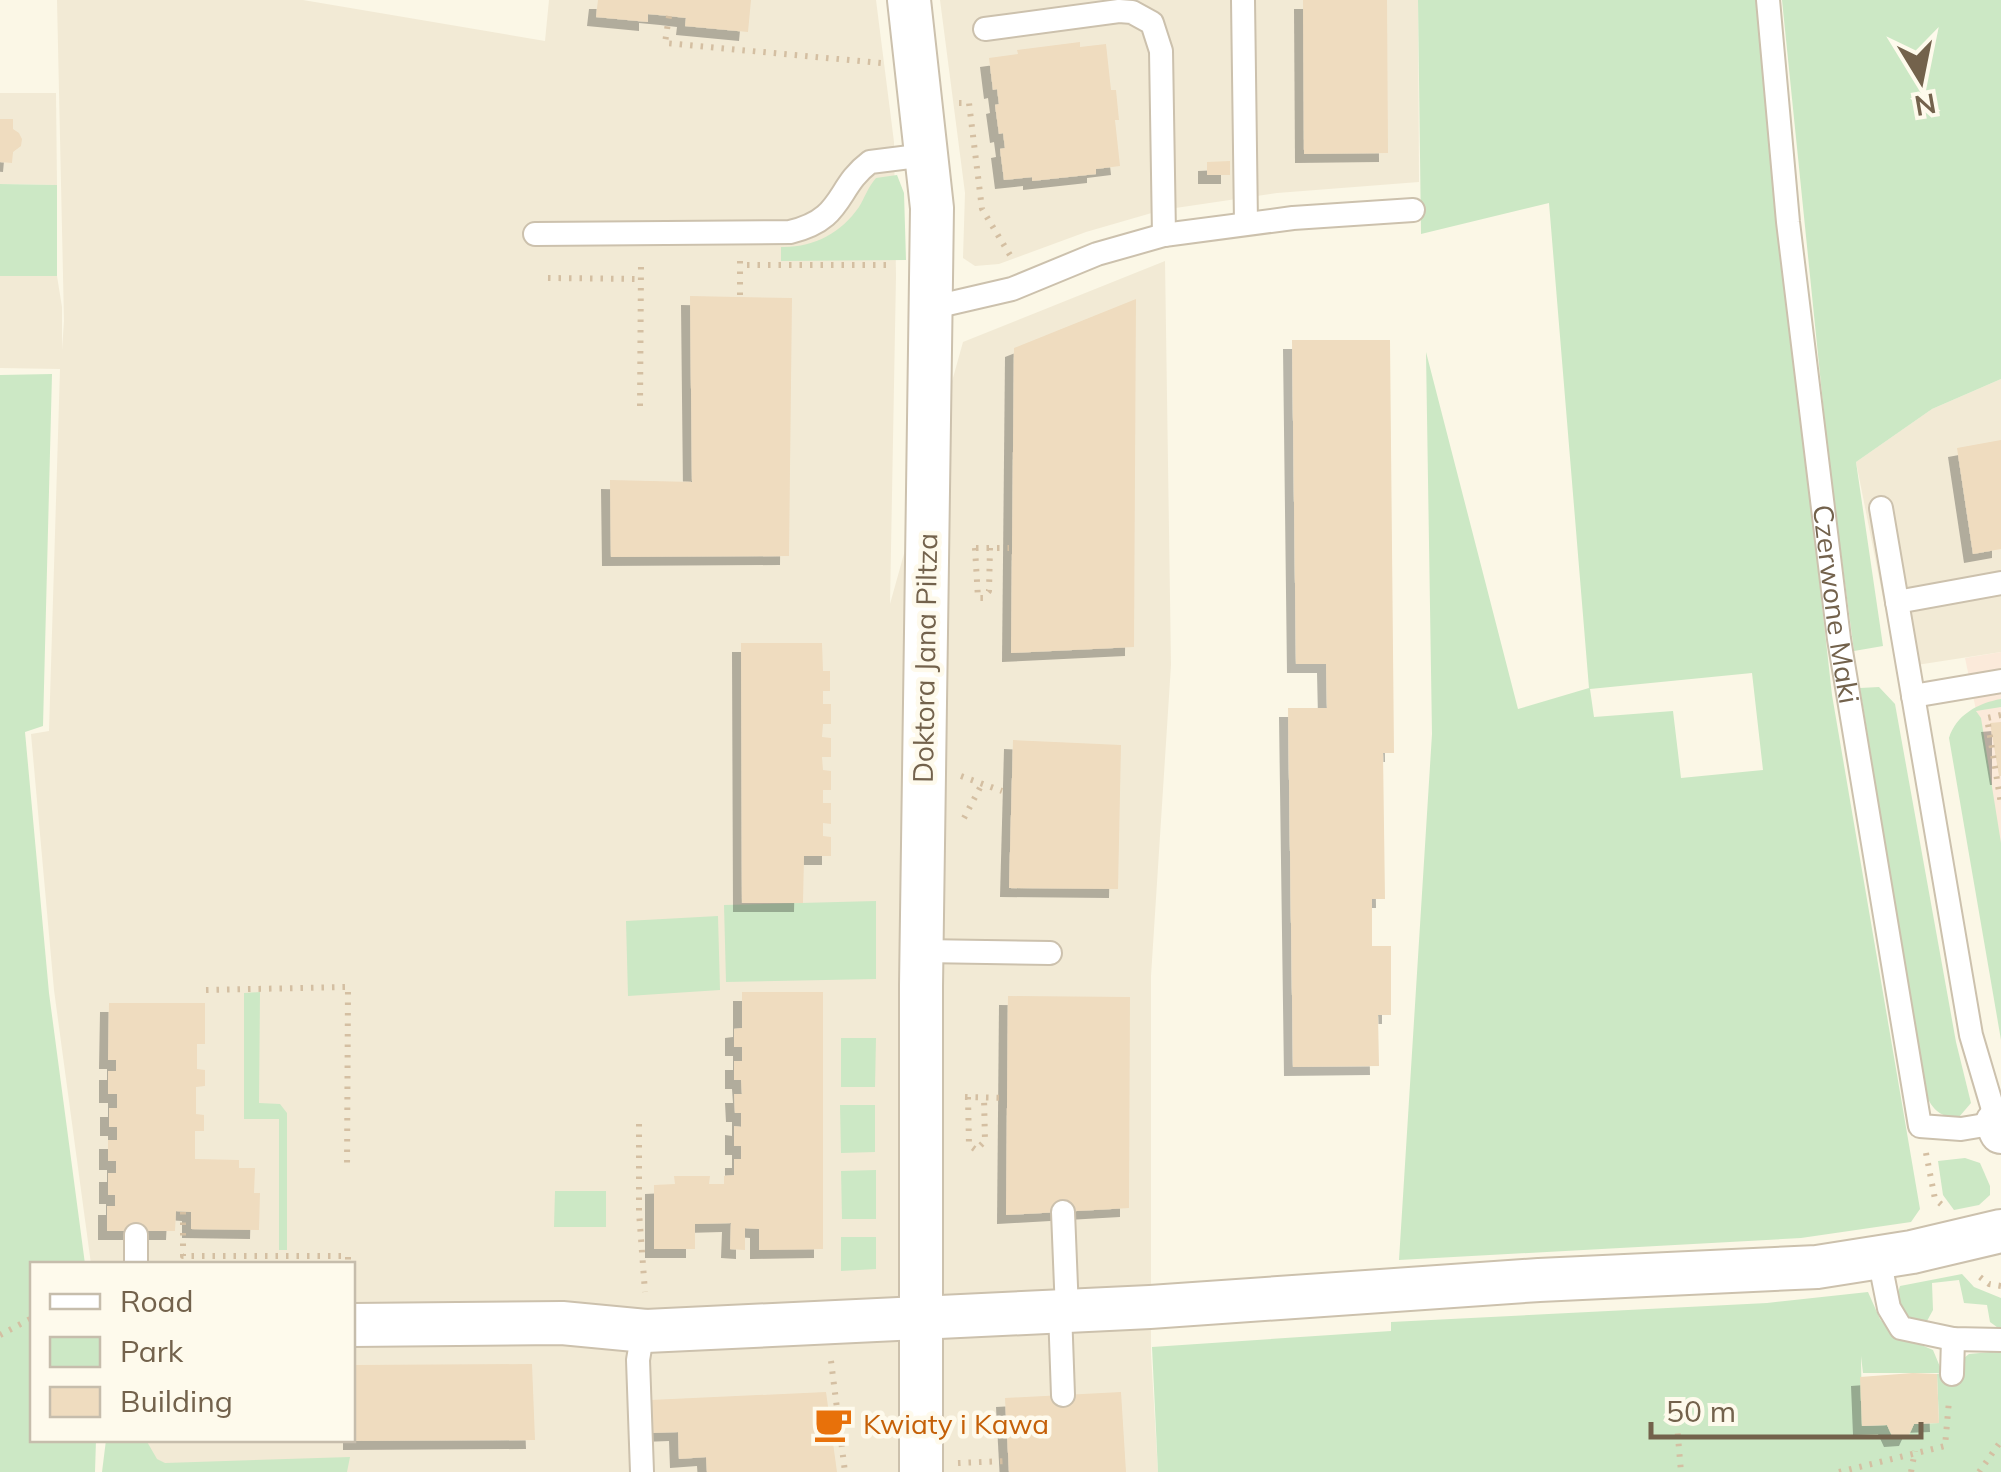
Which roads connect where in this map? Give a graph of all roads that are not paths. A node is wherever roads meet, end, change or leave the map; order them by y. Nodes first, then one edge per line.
1 (908, 0) edge
2 (1243, 0) edge
3 (1768, 0) edge
4 (985, 29) dead end
5 (926, 155) junction
6 (1412, 210) dead end
7 (1246, 223) junction
8 (535, 234) dead end
9 (1164, 235) junction
10 (930, 308) junction
11 (1880, 508) dead end
12 (2001, 583) edge
13 (1898, 602) junction
14 (2001, 681) edge
15 (1913, 696) junction
16 (922, 951) junction
17 (1050, 953) dead end
18 (1999, 1128) edge
19 (1063, 1212) dead end
20 (2001, 1230) edge
21 (136, 1235) dead end
22 (1879, 1258) junction
23 (136, 1262) edge
24 (1063, 1311) junction
25 (920, 1317) junction
26 (355, 1324) edge
27 (644, 1330) junction
28 (1954, 1338) junction
29 (2001, 1340) edge
30 (1952, 1374) road end
31 (1063, 1395) dead end
32 (939, 1468) edge
33 (642, 1472) edge

1 - 5 street, Doktora Jana Piltza
2 - 7 lane
3 - 18 lane, Czerwone Maki
4 - 9 lane
5 - 8 lane
5 - 10 street, Doktora Jana Piltza
6 - 7 lane
7 - 9 lane
9 - 10 lane
10 - 16 street, Doktora Jana Piltza
11 - 13 lane, Czerwone Maki
12 - 13 lane
13 - 15 lane, Czerwone Maki
14 - 15 lane
15 - 18 lane, Czerwone Maki
16 - 17 lane
16 - 25 street, Doktora Jana Piltza
19 - 24 lane
20 - 22 street
21 - 23 lane
22 - 24 street
22 - 28 lane
24 - 25 street
24 - 31 lane
25 - 27 street
25 - 32 street, Doktora Jana Piltza
26 - 27 street
27 - 33 lane
28 - 29 lane
28 - 30 lane

